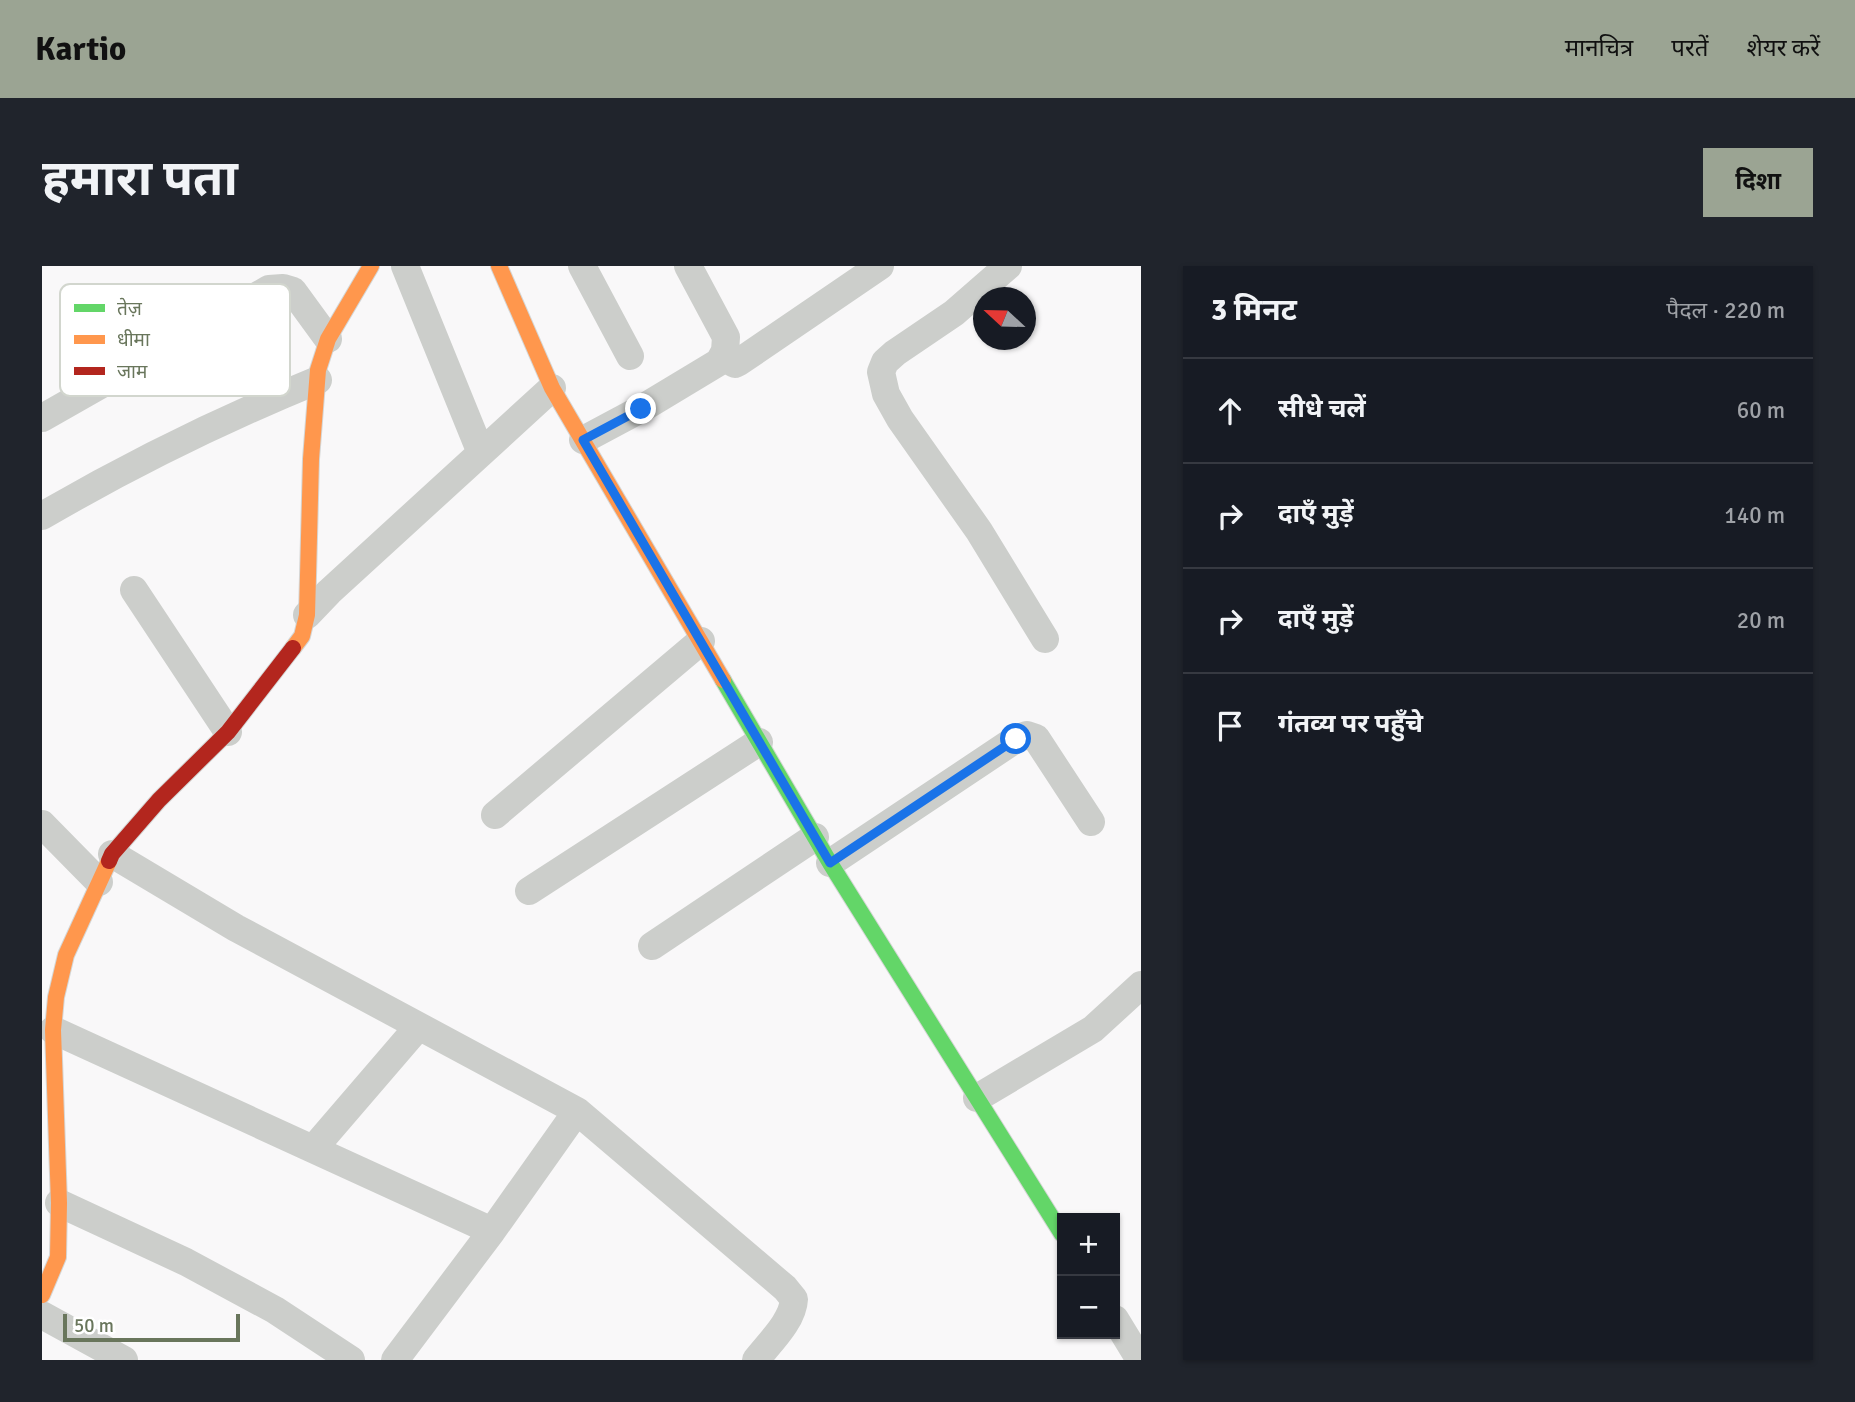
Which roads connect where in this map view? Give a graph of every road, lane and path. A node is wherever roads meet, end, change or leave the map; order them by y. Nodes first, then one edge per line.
1 (371, 266) edge
2 (405, 266) edge
3 (499, 266) edge
4 (582, 266) edge
5 (688, 266) edge
6 (880, 266) edge
7 (1008, 266) edge
8 (290, 290) edge
9 (328, 340) junction
10 (630, 356) dead end
11 (722, 357) junction
12 (318, 380) junction
13 (552, 388) junction
14 (290, 392) edge
15 (81, 396) edge
16 (279, 396) edge
17 (42, 418) edge
18 (583, 440) junction
19 (481, 453) junction
20 (42, 516) edge
21 (134, 590) dead end
22 (307, 615) junction
23 (1045, 639) dead end
24 (701, 641) junction
25 (228, 732) junction
26 (759, 742) junction
27 (495, 816) dead end
28 (1091, 822) dead end
29 (42, 824) edge
30 (815, 837) junction
31 (112, 854) junction
32 (830, 863) junction
33 (99, 882) junction
34 (529, 891) dead end
35 (652, 946) dead end
36 (1141, 985) edge
37 (418, 1027) junction
38 (53, 1030) junction
39 (977, 1098) junction
40 (577, 1111) junction
41 (314, 1149) junction
42 (59, 1203) junction
43 (1057, 1226) edge
44 (492, 1231) junction
45 (42, 1295) edge
46 (42, 1315) edge
47 (1120, 1327) edge
48 (124, 1360) edge
49 (351, 1360) edge
50 (395, 1360) edge
51 (756, 1360) edge
52 (1140, 1360) edge

1 - 9 street
2 - 19 street
3 - 13 street
4 - 10 street
5 - 11 street
6 - 11 street
7 - 23 street
8 - 9 street
9 - 12 street
11 - 18 street
12 - 14 street
12 - 22 street
13 - 18 street
13 - 19 street
15 - 17 street
16 - 20 street
18 - 24 street
19 - 22 street
21 - 25 street
22 - 25 street
24 - 26 street
24 - 27 street
25 - 31 street
26 - 30 street
26 - 34 street
28 - 32 street
29 - 33 street
30 - 32 street
30 - 35 street
31 - 33 street
31 - 37 street
32 - 39 street
33 - 38 street
36 - 39 street
37 - 40 street
37 - 41 street
38 - 41 street
38 - 42 street
39 - 43 street
40 - 44 street
40 - 51 street
41 - 44 street
42 - 45 street
42 - 49 street
44 - 50 street
46 - 48 street
47 - 52 street

